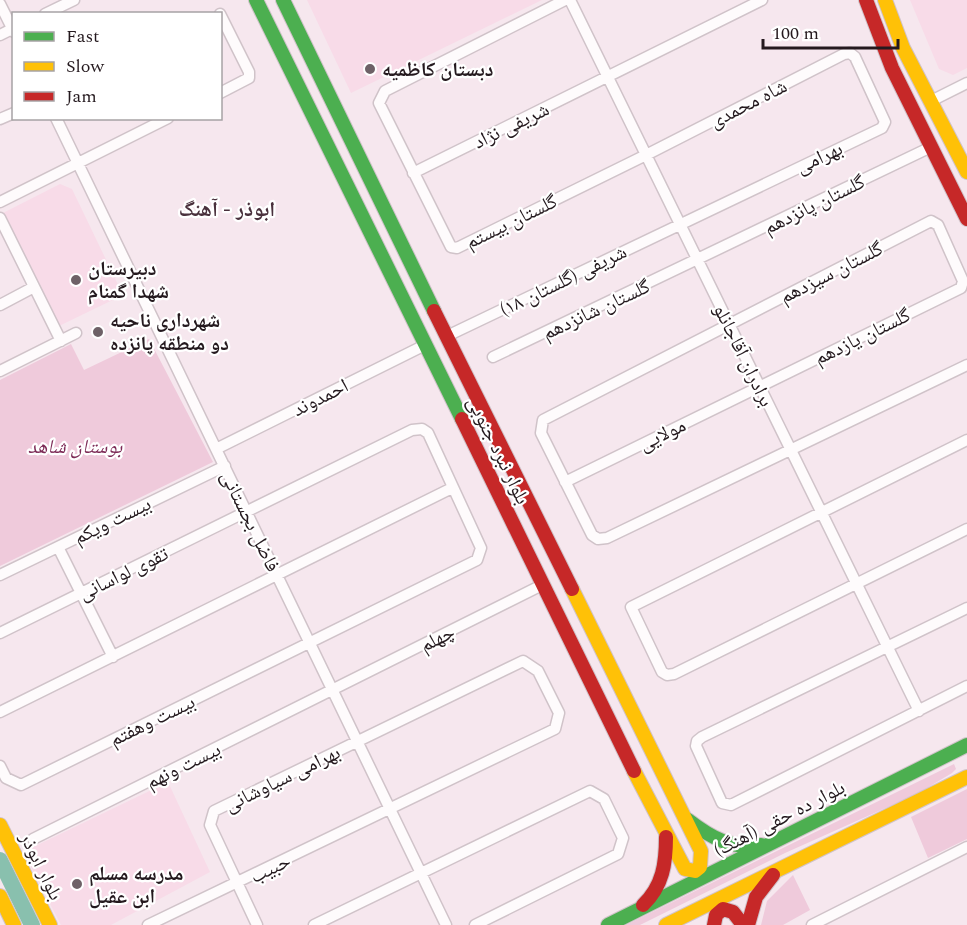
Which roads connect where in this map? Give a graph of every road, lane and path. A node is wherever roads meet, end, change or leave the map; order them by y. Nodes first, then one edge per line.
1 (74, 0) edge
2 (256, 0) edge
3 (283, 0) edge
4 (565, 0) edge
5 (570, 0) edge
6 (762, 0) edge
7 (866, 0) edge
8 (885, 0) edge
9 (0, 4) edge
10 (49, 12) edge
11 (222, 22) edge
12 (12, 28) edge
13 (850, 53) joint
14 (608, 77) junction
15 (967, 83) edge
16 (222, 92) edge
17 (931, 101) junction
18 (913, 111) junction
19 (57, 120) edge
20 (164, 120) edge
21 (931, 147) junction
22 (646, 155) junction
23 (77, 163) junction
24 (967, 172) edge
25 (413, 173) junction
26 (0, 202) edge
27 (0, 218) edge
28 (967, 219) edge
29 (934, 222) joint
30 (680, 224) junction
31 (698, 261) junction
32 (34, 287) junction
33 (0, 305) edge
34 (729, 324) junction
35 (76, 333) dead end
36 (447, 336) junction
37 (61, 341) junction
38 (425, 345) junction
39 (493, 357) dead end
40 (967, 365) edge
41 (0, 371) edge
42 (759, 386) junction
43 (967, 440) edge
44 (216, 449) junction
45 (791, 450) junction
46 (225, 466) junction
47 (565, 482) junction
48 (452, 488) junction
49 (821, 511) junction
50 (247, 512) junction
51 (967, 530) edge
52 (58, 547) junction
53 (0, 575) edge
54 (278, 576) junction
55 (542, 585) junction
56 (857, 585) junction
57 (81, 593) junction
58 (967, 608) edge
59 (0, 633) edge
60 (309, 642) junction
61 (887, 646) junction
62 (113, 657) junction
63 (523, 661) joint
64 (967, 686) edge
65 (333, 691) junction
66 (919, 711) junction
67 (0, 712) edge
68 (357, 741) junction
69 (967, 745) edge
70 (939, 759) junction
71 (0, 766) edge
72 (967, 777) edge
73 (926, 796) junction
74 (390, 810) junction
75 (686, 818) junction
76 (0, 825) edge
77 (666, 836) junction
78 (33, 839) dead end
79 (772, 843) junction
80 (967, 848) edge
81 (794, 861) junction
82 (421, 873) junction
83 (237, 884) junction
84 (0, 896) edge
85 (630, 914) junction
86 (14, 925) edge
87 (50, 925) edge
88 (148, 925) edge
89 (257, 925) edge
90 (314, 925) edge
91 (446, 925) edge
92 (475, 925) edge
93 (608, 925) edge
94 (668, 925) edge
95 (695, 925) edge
96 (714, 925) edge
97 (743, 925) edge
98 (748, 925) edge
99 (812, 925) edge

1 - 10 street
2 - 38 main road, بلوار نبرد جنوبی
3 - 36 main road, بلوار نبرد جنوبی
4 - 25 street
5 - 14 street, برادران آقاجانلو
6 - 14 street, شریفی نژاد
7 - 18 main road
8 - 17 main road
9 - 12 street
11 - 16 street
13 - 22 street, شاه محمدی
13 - 30 street, بهرامی
14 - 22 street, برادران آقاجانلو
14 - 25 street, شریفی نژاد
15 - 17 street
17 - 18 main road
17 - 24 main road
18 - 21 main road
19 - 23 street, فاضل بجستانی
20 - 23 street
21 - 28 main road
21 - 31 street, گلستان پانزدهم
22 - 25 street, گلستان بیستم
22 - 30 street, برادران آقاجانلو
23 - 26 street
23 - 44 street, فاضل بجستانی
27 - 32 street
29 - 34 street, گلستان سیزدهم
29 - 42 street, گلستان یازدهم
30 - 31 street, برادران آقاجانلو
30 - 36 street, شریفی (گلستان ۱۸)
31 - 34 street, برادران آقاجانلو
31 - 39 street, گلستان شانزدهم
32 - 33 street
32 - 37 street
34 - 42 street, برادران آقاجانلو
34 - 47 street, گلستان سیزدهم
35 - 37 street
36 - 75 main road, بلوار نبرد جنوبی
37 - 41 street
38 - 44 street, احمدوند
38 - 55 main road, بلوار نبرد جنوبی
40 - 45 street
42 - 45 street, برادران آقاجانلو
42 - 47 street, مولایی
43 - 49 street
44 - 46 street, فاضل بجستانی
45 - 47 street
45 - 49 street, برادران آقاجانلو
46 - 50 street, فاضل بجستانی
46 - 52 street, بیست ویکم
48 - 50 street, تقوی لواسانی
48 - 54 street
48 - 60 street
49 - 56 street, برادران آقاجانلو
49 - 56 street
50 - 54 street, فاضل بجستانی
50 - 57 street, تقوی لواسانی
51 - 56 street
52 - 53 street, بیست ویکم
52 - 57 street
54 - 60 street, فاضل بجستانی
54 - 62 street
55 - 65 street, چهلم
55 - 77 main road, بلوار نبرد جنوبی
56 - 61 street, برادران آقاجانلو
57 - 59 street, تقوی لواسانی
57 - 62 street
58 - 61 street
60 - 65 street, فاضل بجستانی
60 - 71 street, بیست وهفتم
61 - 66 street, برادران آقاجانلو
61 - 66 street
62 - 67 street
63 - 68 street, بهرامی سیاوشانی
63 - 74 street, حبیب
64 - 66 street
65 - 68 street, فاضل بجستانی
65 - 78 street, بیست ونهم
68 - 74 street, فاضل بجستانی
68 - 83 street, بهرامی سیاوشانی
69 - 70 main road, بلوار ده حقی (آهنگ)
70 - 73 main road
70 - 79 main road, بلوار ده حقی (آهنگ)
72 - 73 main road
73 - 81 main road
74 - 82 street, فاضل بجستانی
74 - 83 street, حبیب
75 - 77 main road
75 - 79 main road, بلوار نبرد جنوبی
76 - 87 main road, بلوار ابوذر
77 - 85 main road, بلوار نبرد جنوبی
79 - 85 main road, بلوار ده حقی (آهنگ)
80 - 99 street
81 - 94 main road
81 - 98 main road
82 - 90 street
82 - 91 street, فاضل بجستانی
82 - 92 street
83 - 88 street, حبیب
83 - 89 street, بهرامی سیاوشانی
84 - 86 main road
85 - 93 main road, بلوار ده حقی (آهنگ)
94 - 95 main road
96 - 97 main road

